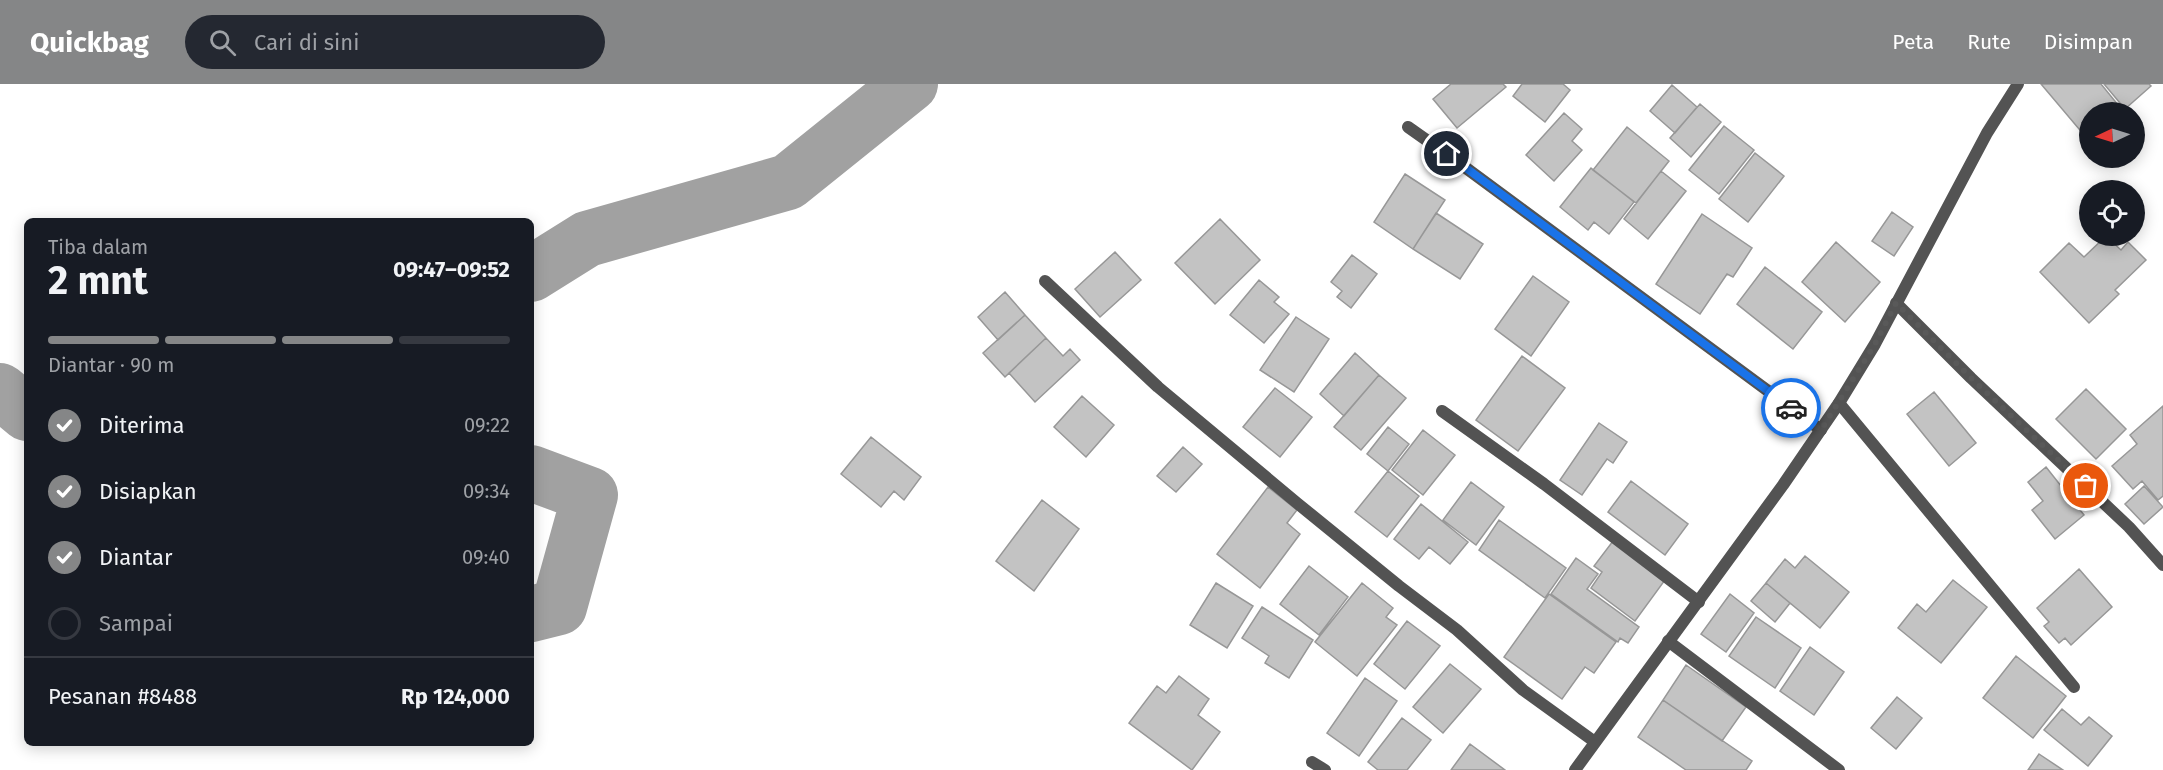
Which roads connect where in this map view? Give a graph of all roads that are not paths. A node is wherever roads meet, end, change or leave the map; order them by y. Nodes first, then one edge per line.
1 (2019, 84) edge
2 (1408, 127) dead end
3 (1045, 281) dead end
4 (1896, 303) junction
5 (1839, 403) junction
6 (1442, 411) dead end
7 (1821, 430) junction
8 (2163, 565) edge
9 (1699, 602) junction
10 (1668, 641) junction
11 (2074, 687) dead end
12 (1594, 742) junction
13 (1312, 762) dead end
14 (1324, 770) edge
15 (1575, 770) edge
16 (1839, 770) edge

1 - 4 street
2 - 7 street
3 - 12 street
4 - 5 street
4 - 8 street
5 - 7 street
5 - 11 street
6 - 9 street
7 - 9 street
9 - 10 street
10 - 12 street
10 - 16 street
12 - 15 street
13 - 14 street

